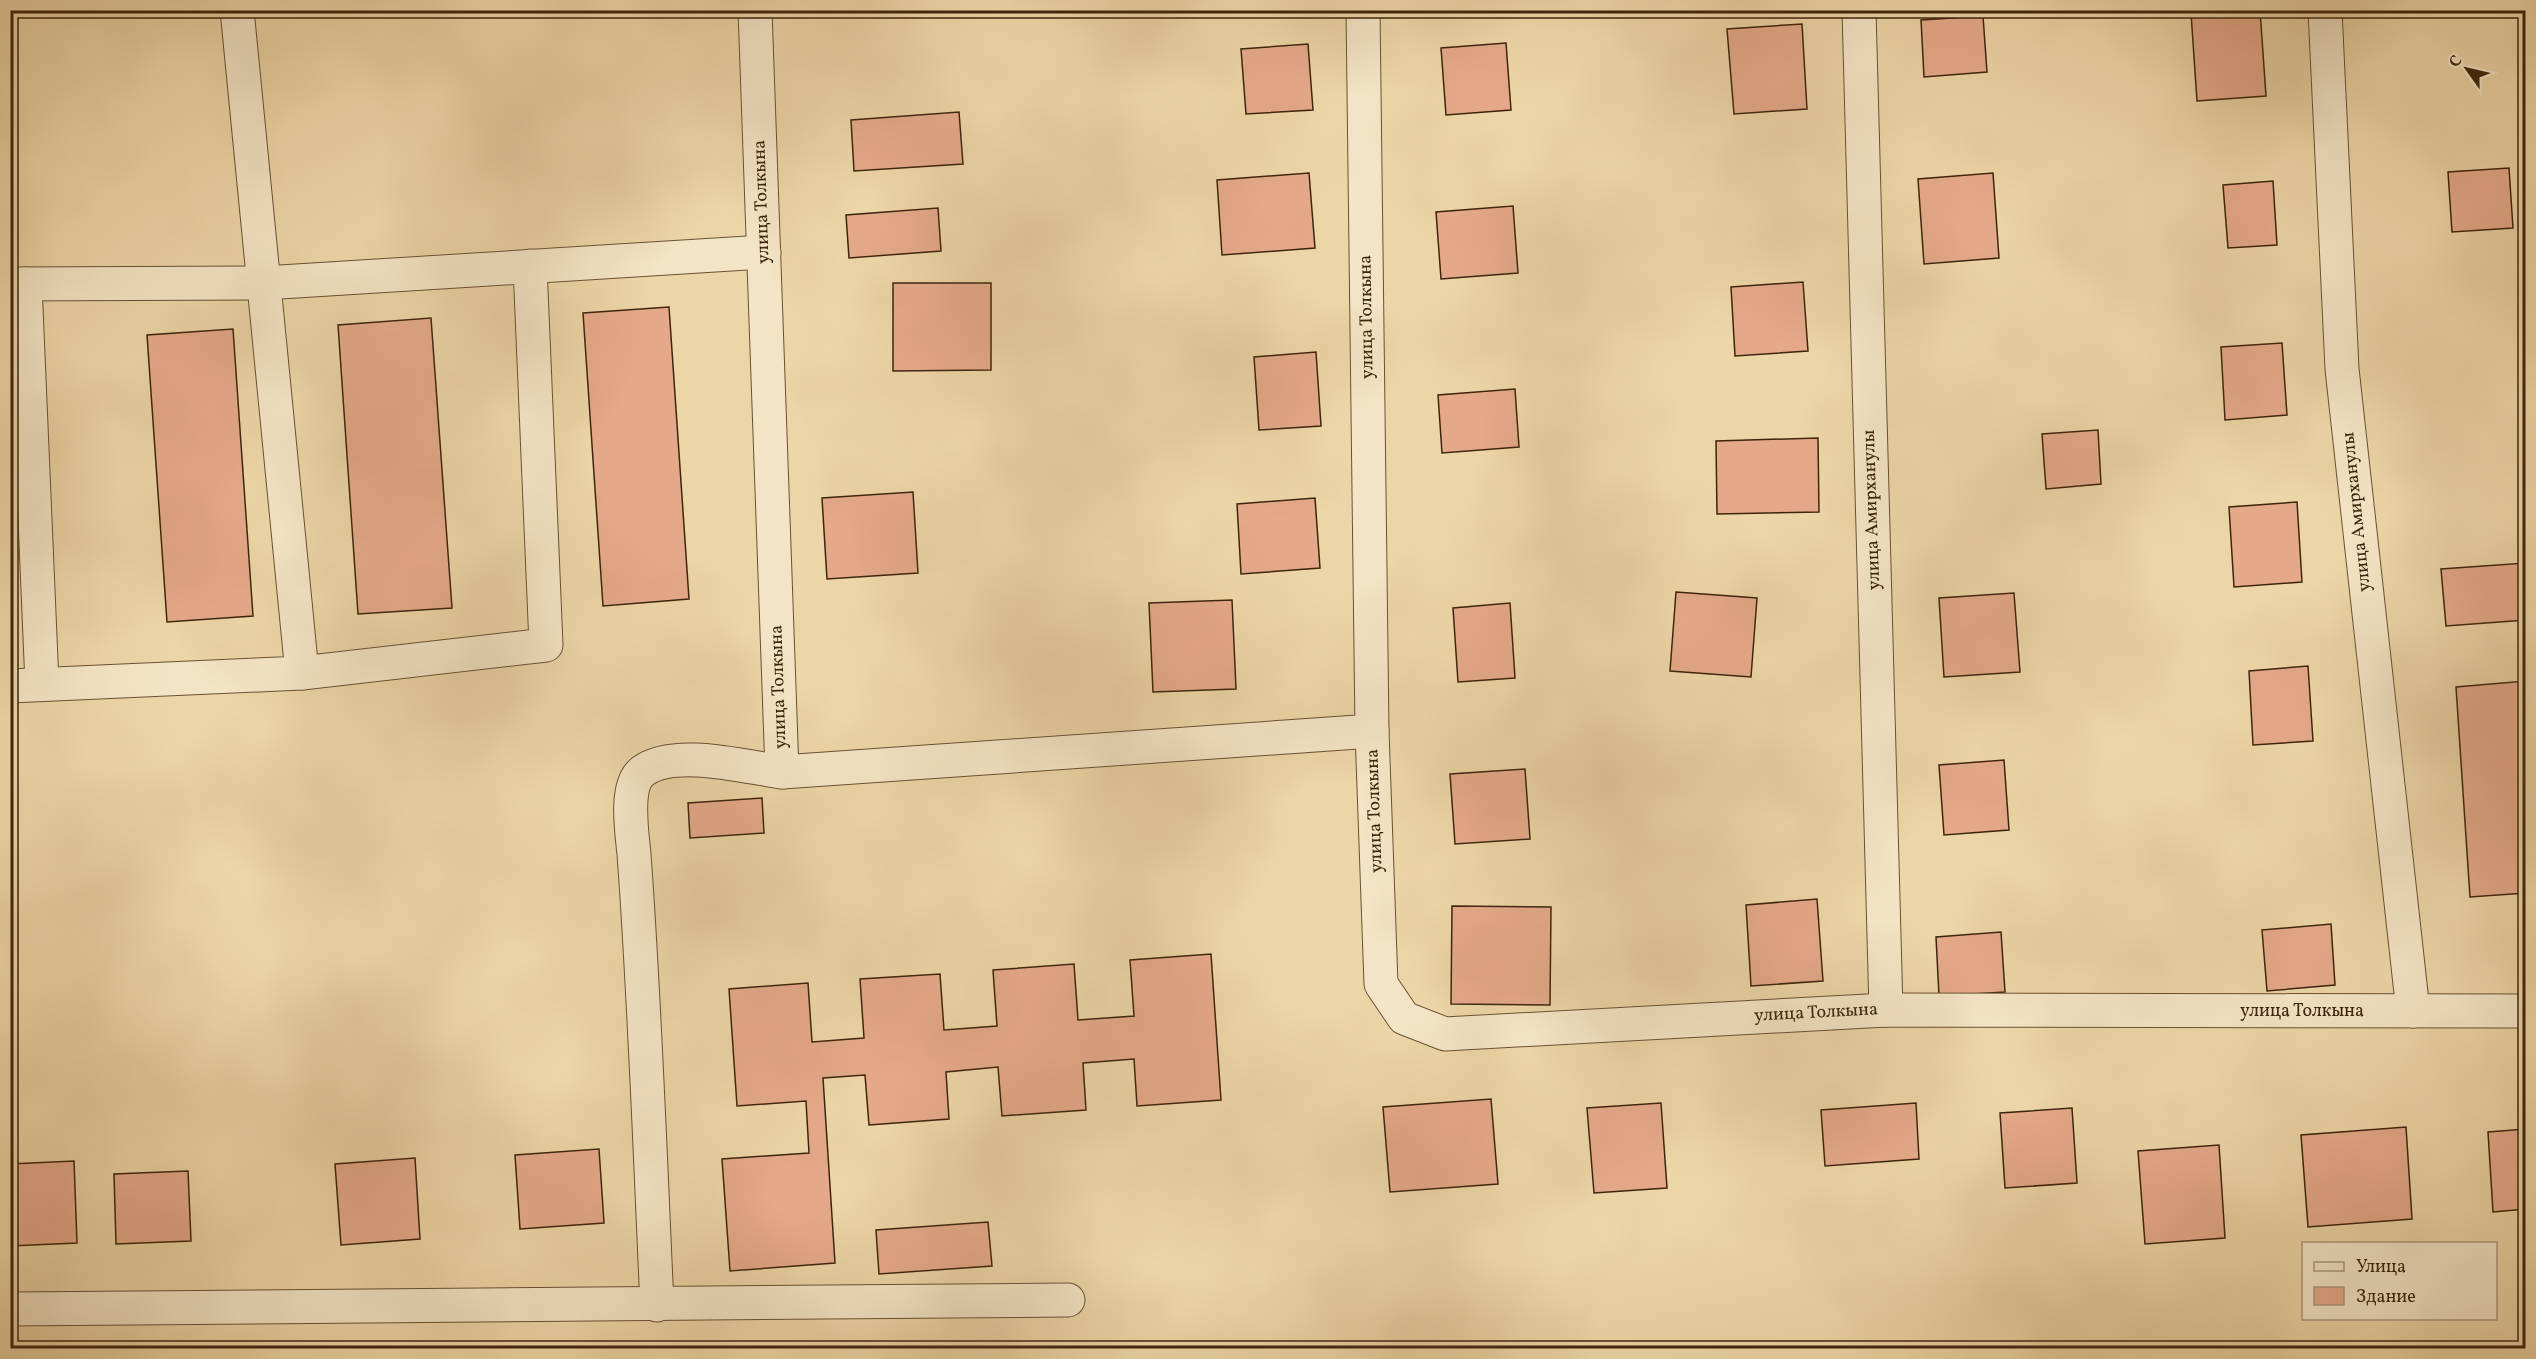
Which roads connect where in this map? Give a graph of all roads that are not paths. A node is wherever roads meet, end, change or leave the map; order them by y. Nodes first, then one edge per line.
1 (237, 10) edge
2 (755, 10) edge
3 (1363, 10) edge
4 (1858, 10) edge
5 (2325, 10) edge
6 (764, 252) junction
7 (530, 266) junction
8 (264, 283) junction
9 (18, 284) edge
10 (302, 673) junction
11 (26, 685) edge
12 (1372, 731) junction
13 (782, 772) junction
14 (1886, 1010) junction
15 (2413, 1011) junction
16 (2526, 1011) edge
17 (1068, 1300) dead end
18 (657, 1305) junction
19 (10, 1309) edge

1 - 8 street
2 - 6 street, улица Толкына
3 - 12 street, улица Толкына
4 - 14 street, улица Амирханулы
5 - 15 street, улица Амирханулы
6 - 7 street
6 - 13 street, улица Толкына
7 - 8 street
7 - 10 street
8 - 9 street
8 - 10 street
9 - 11 street
10 - 11 street
12 - 13 street, улица Толкына
12 - 14 street, улица Толкына
13 - 18 street
14 - 15 street, улица Толкына
15 - 16 street, улица Толкына
17 - 18 street
18 - 19 street

